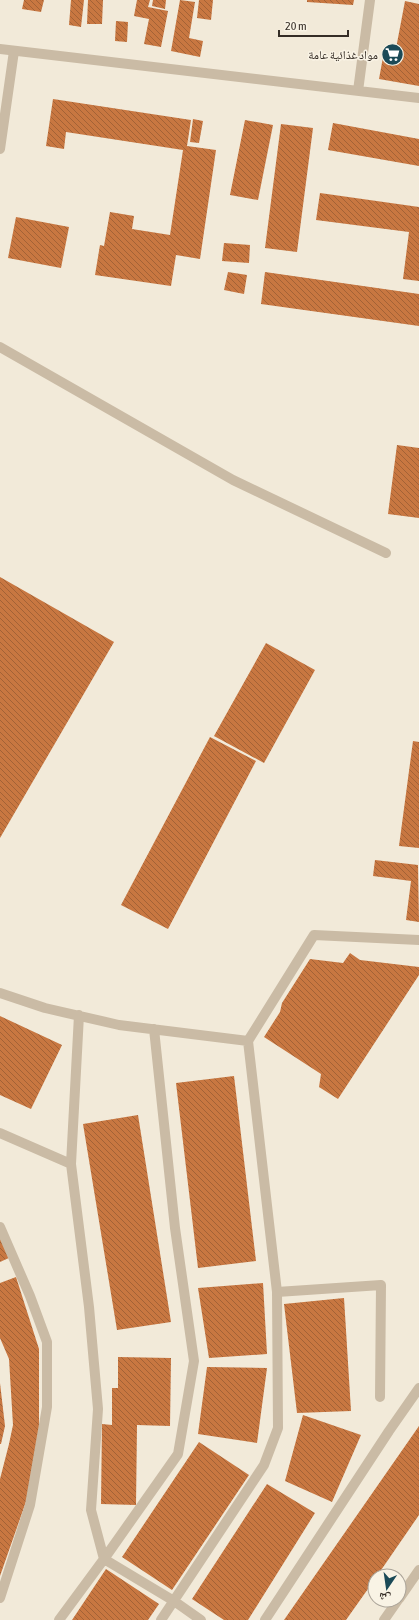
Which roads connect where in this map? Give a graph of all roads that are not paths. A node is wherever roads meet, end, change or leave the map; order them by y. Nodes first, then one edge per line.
1 (370, 0) edge
2 (0, 49) edge
3 (14, 52) junction
4 (358, 92) junction
5 (419, 98) edge
6 (0, 149) edge
7 (0, 347) edge
8 (386, 554) dead end
9 (419, 940) edge
10 (0, 993) edge
11 (79, 1015) junction
12 (154, 1029) junction
13 (248, 1041) junction
14 (0, 1133) edge
15 (71, 1164) junction
16 (0, 1227) edge
17 (277, 1292) junction
18 (419, 1388) edge
19 (380, 1397) dead end
20 (104, 1559) junction
21 (419, 1570) edge
22 (407, 1587) edge
23 (0, 1598) edge
24 (174, 1601) junction
25 (393, 1608) edge
26 (59, 1620) edge
27 (161, 1620) edge
28 (201, 1620) edge
29 (265, 1620) edge
30 (384, 1620) edge

1 - 4 street
2 - 3 street
3 - 4 street
3 - 6 street
4 - 5 street
7 - 8 street
9 - 13 street
10 - 11 street
11 - 12 street
11 - 15 street
12 - 13 street
12 - 20 street
13 - 17 street
14 - 15 street
15 - 20 street
16 - 23 street
17 - 19 street
17 - 24 street
18 - 29 street
20 - 24 street
20 - 26 street
21 - 22 street
24 - 27 street
24 - 28 street
25 - 30 street

